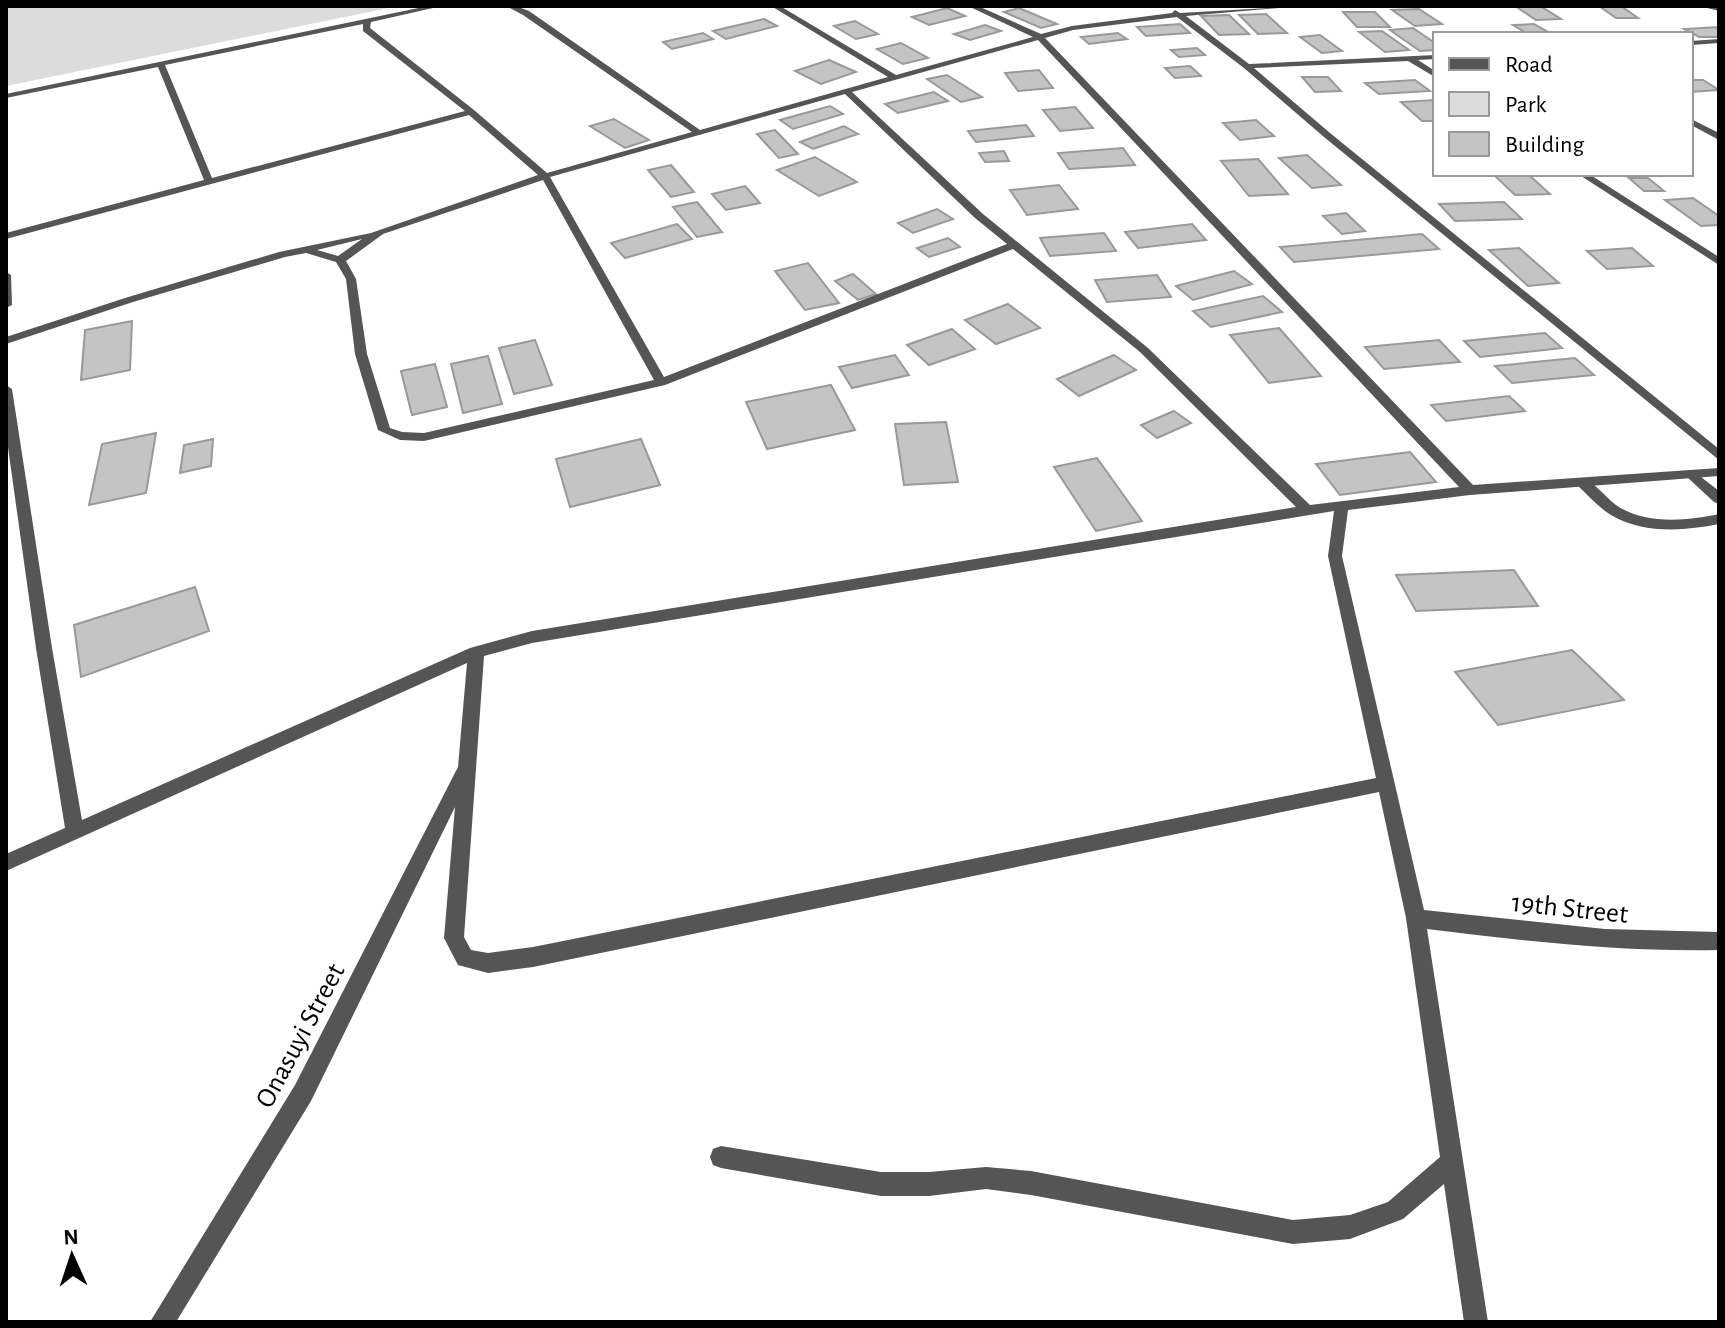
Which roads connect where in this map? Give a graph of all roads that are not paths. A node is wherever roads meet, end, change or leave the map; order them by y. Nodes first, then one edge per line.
1 (438, 6) edge
2 (510, 6) edge
3 (775, 6) edge
4 (972, 6) edge
5 (1160, 6) edge
6 (1298, 6) edge
7 (1710, 6) edge
8 (1719, 9) edge
9 (1180, 14) junction
10 (367, 21) junction
11 (1040, 37) junction
12 (1718, 42) edge
13 (1693, 43) edge
14 (1433, 57) edge
15 (1409, 58) junction
16 (161, 64) junction
17 (1247, 66) junction
18 (1433, 74) edge
19 (895, 78) junction
20 (846, 91) junction
21 (6, 96) edge
22 (471, 112) junction
23 (1693, 123) edge
24 (698, 132) junction
25 (1719, 137) edge
26 (545, 176) junction
27 (1586, 176) edge
28 (209, 182) junction
29 (379, 232) junction
30 (6, 236) edge
31 (1016, 244) junction
32 (306, 250) junction
33 (340, 260) junction
34 (1719, 262) edge
35 (6, 275) edge
36 (6, 305) edge
37 (6, 341) edge
38 (661, 382) junction
39 (6, 389) edge
40 (1719, 456) edge
41 (1719, 472) edge
42 (1692, 474) junction
43 (1582, 482) junction
44 (1470, 490) junction
45 (1719, 499) edge
46 (1342, 506) junction
47 (1307, 510) junction
48 (1719, 519) edge
49 (476, 652) junction
50 (467, 764) junction
51 (1386, 783) junction
52 (75, 833) junction
53 (6, 863) edge
54 (1416, 918) junction
55 (1719, 941) edge
56 (721, 1157) dead end
57 (1450, 1164) junction
58 (162, 1322) edge
59 (1476, 1322) edge

1 - 10 street
2 - 24 street
3 - 19 street
4 - 11 street
5 - 9 street
6 - 9 street
7 - 8 street
9 - 11 street
9 - 17 street
10 - 16 street
10 - 22 street
11 - 19 street
11 - 44 street
12 - 13 street
14 - 15 street
15 - 17 street
15 - 18 street
16 - 21 street
16 - 28 street
17 - 40 street
19 - 20 street
20 - 24 street
20 - 31 street
22 - 26 street
22 - 28 street
23 - 25 street
24 - 26 street
26 - 29 street
26 - 38 street
27 - 34 street
28 - 30 street
29 - 32 street
29 - 33 street
31 - 38 street
31 - 47 street
32 - 33 street
32 - 37 street
33 - 38 street
35 - 36 street
39 - 52 street
41 - 42 street
42 - 43 street
42 - 45 street
43 - 44 street
43 - 48 street
44 - 46 street
46 - 47 street
46 - 51 street
47 - 49 street
49 - 50 street
49 - 52 street
50 - 51 street
50 - 58 street, Onasuyi Street
51 - 54 street
52 - 53 street
54 - 55 street, 19th Street
54 - 57 street
56 - 57 street
57 - 59 street

